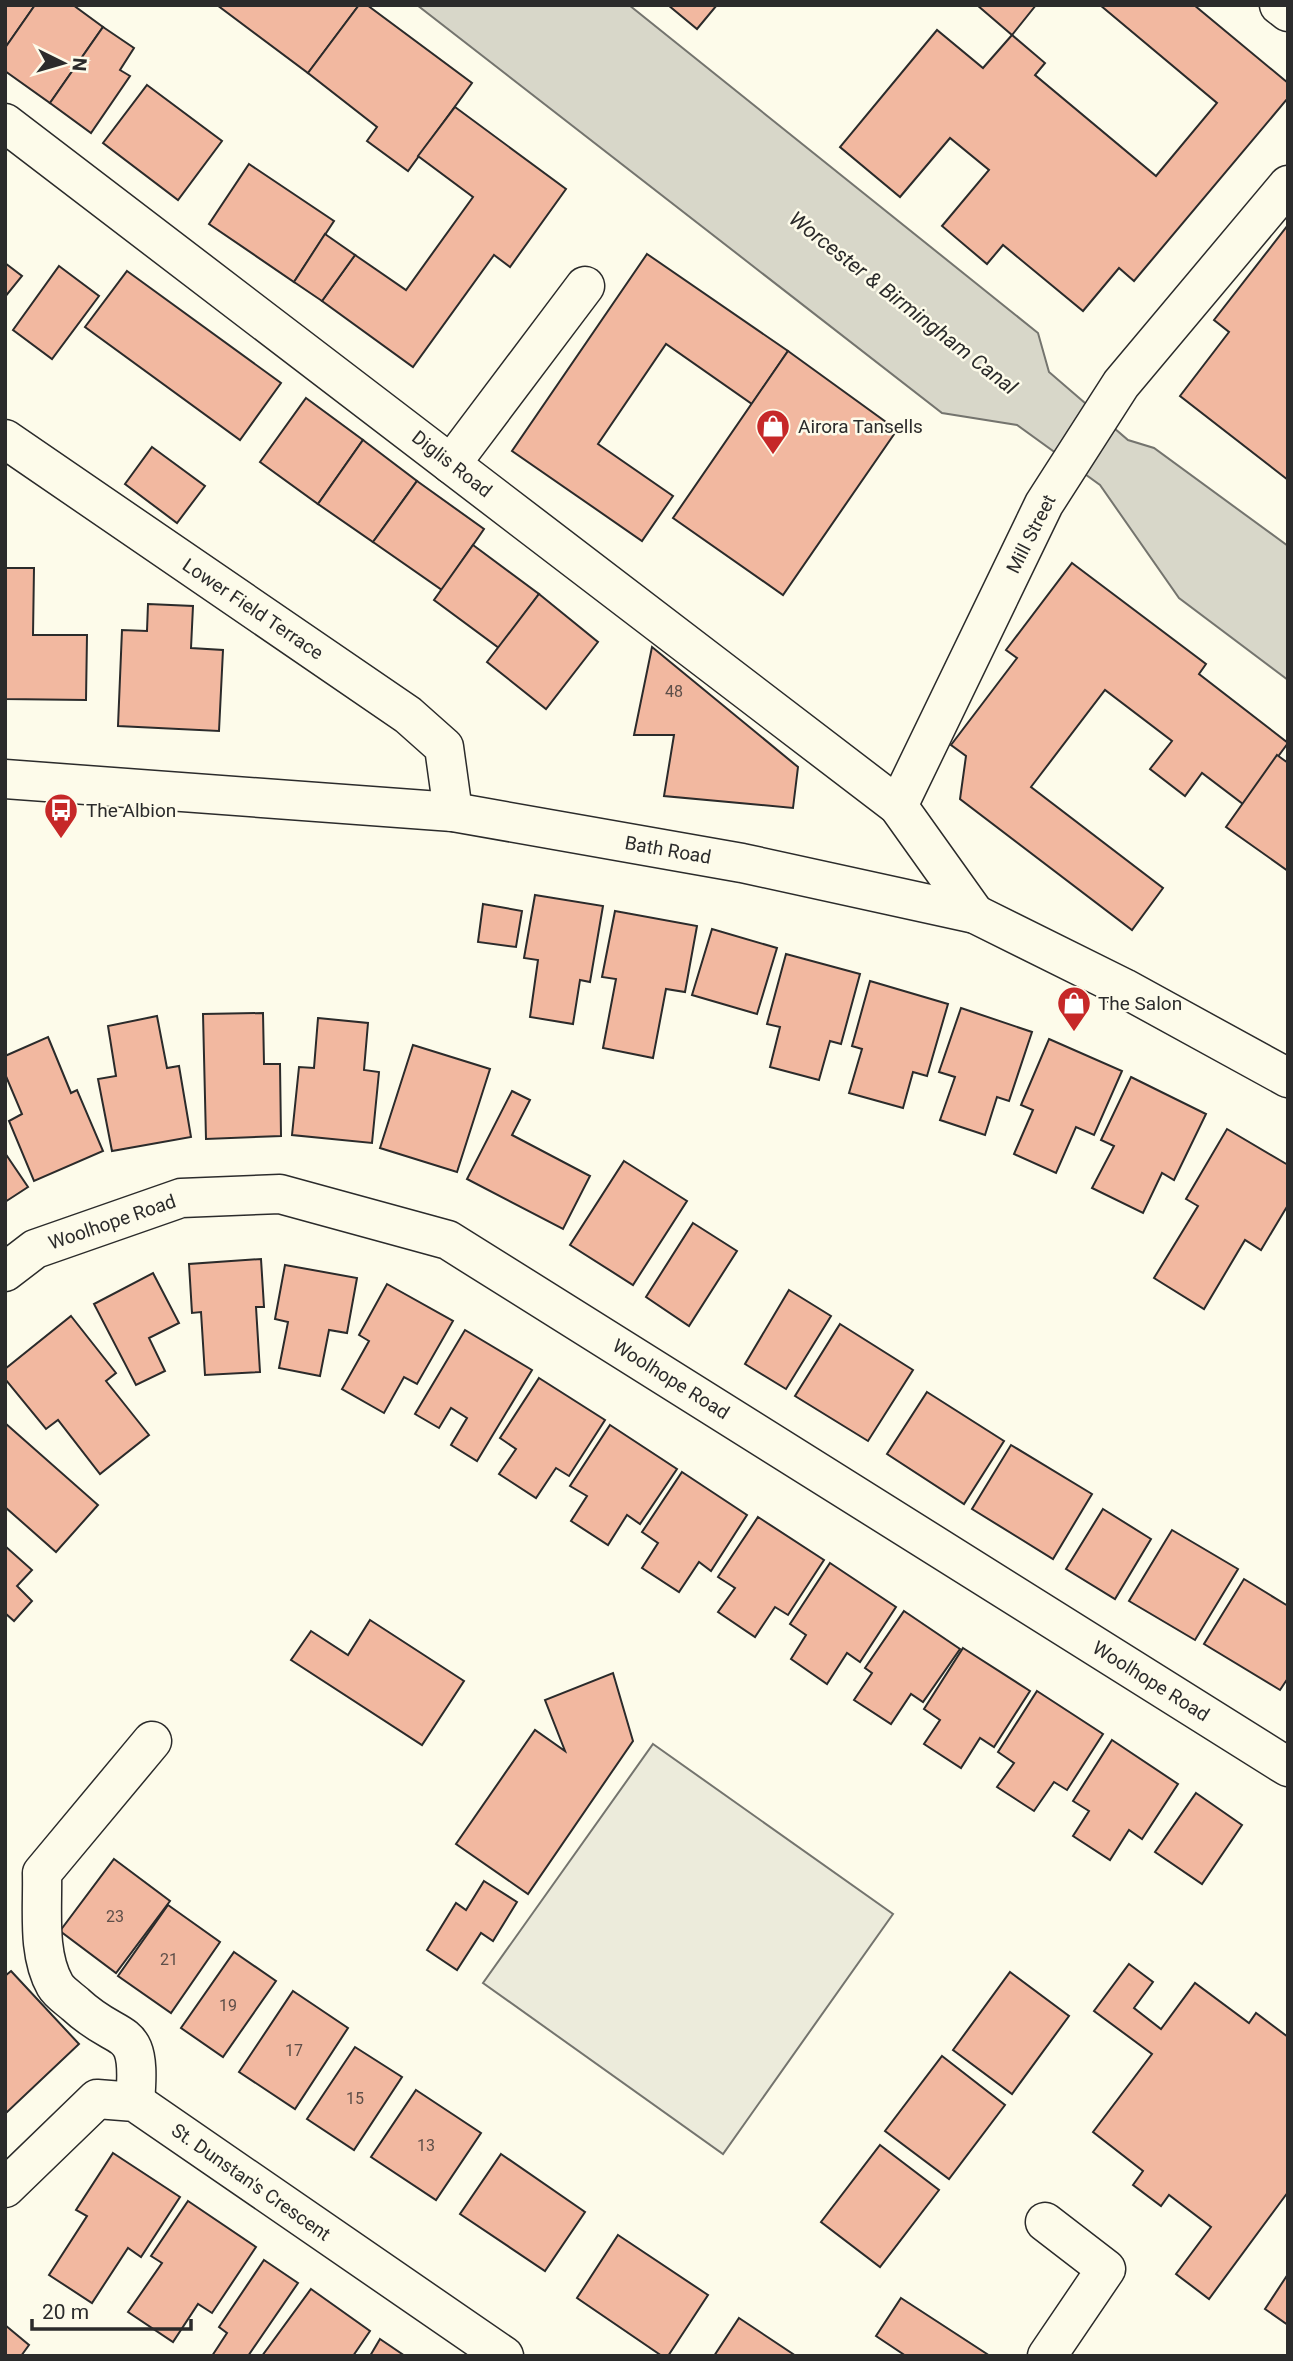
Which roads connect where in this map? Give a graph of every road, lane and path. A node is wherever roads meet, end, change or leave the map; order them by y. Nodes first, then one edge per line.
1 (1279, 5) edge
2 (1288, 12) edge
3 (5, 123) edge
4 (1288, 185) edge
5 (585, 286) dead end
6 (5, 439) edge
7 (451, 464) junction
8 (5, 779) edge
9 (898, 806) junction
10 (453, 812) junction
11 (975, 914) junction
12 (1288, 1078) edge
13 (5, 1272) edge
14 (152, 1741) dead end
15 (1288, 1767) edge
16 (135, 2102) junction
17 (5, 2188) edge
18 (1045, 2222) dead end
19 (504, 2356) edge
20 (1046, 2356) edge

1 - 2 street
3 - 7 street, Diglis Road
4 - 9 street, Mill Street
5 - 7 street
6 - 10 street, Lower Field Terrace
7 - 9 street, Diglis Road
8 - 10 street, Bath Road
9 - 11 street
10 - 11 street, Bath Road
11 - 12 street, Bath Road
13 - 15 street, Woolhope Road
14 - 16 street
16 - 17 street
16 - 19 street, St. Dunstan's Crescent
18 - 20 street

